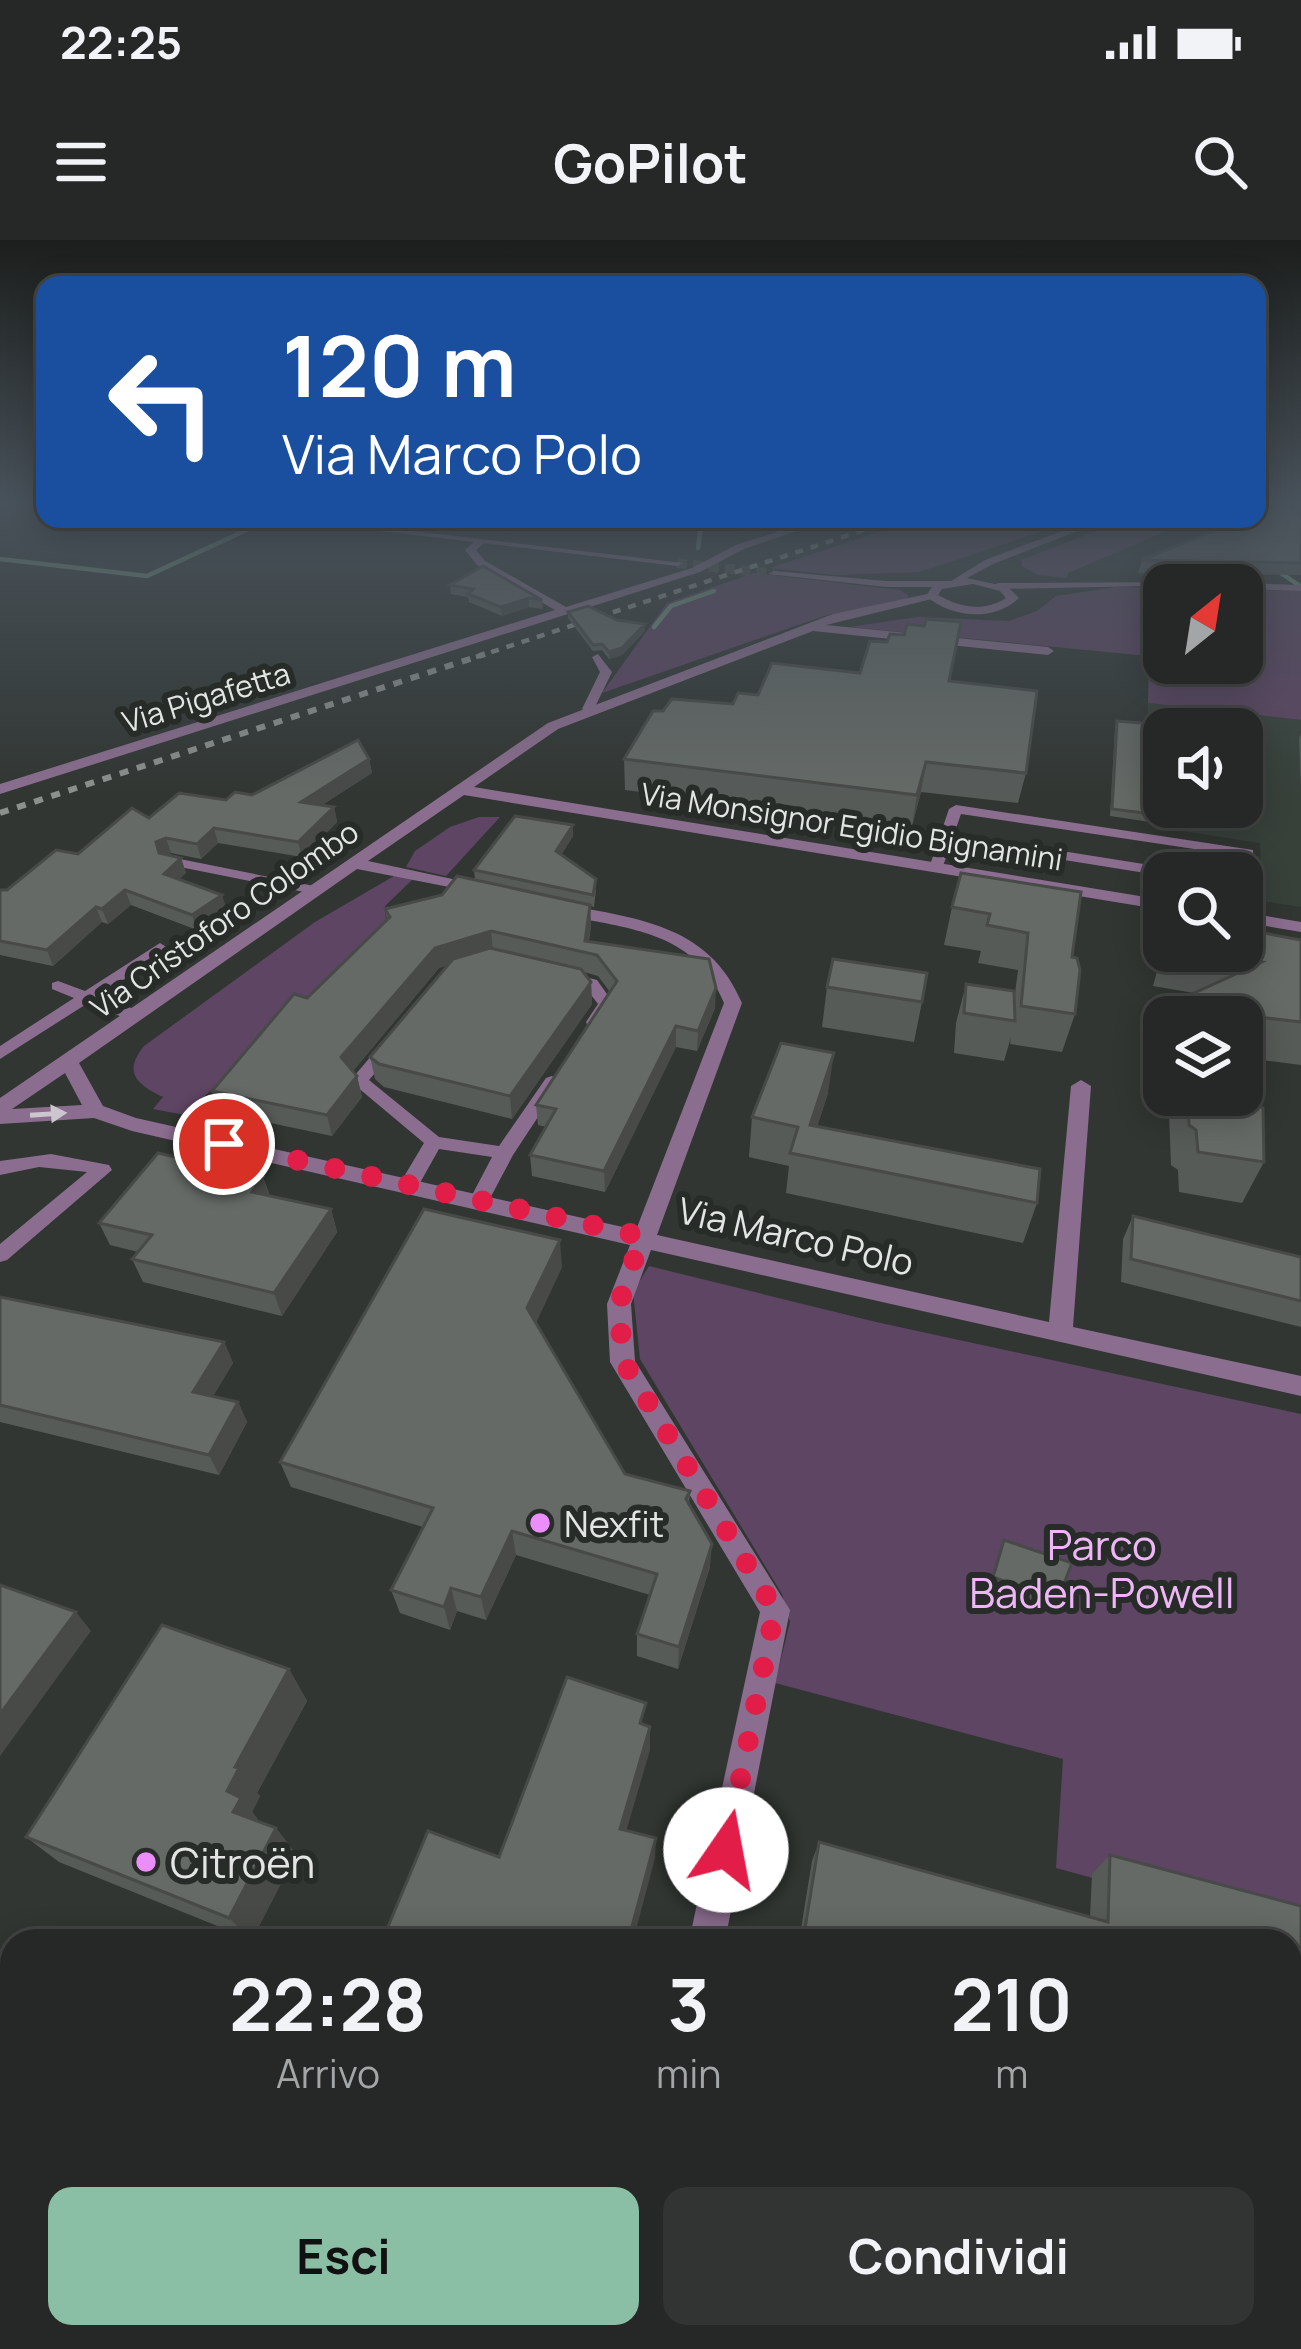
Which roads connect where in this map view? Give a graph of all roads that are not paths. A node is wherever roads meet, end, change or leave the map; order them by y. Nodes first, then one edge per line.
1 (546, 600) edge
2 (599, 600) edge
3 (907, 600) edge
4 (941, 600) edge
5 (1009, 600) edge
6 (952, 607) junction
7 (565, 611) junction
8 (855, 612) junction
9 (811, 628) junction
10 (1048, 650) dead end
11 (598, 657) edge
12 (588, 709) junction
13 (480, 774) junction
14 (0, 789) edge
15 (457, 789) junction
16 (531, 801) junction
17 (946, 837) junction
18 (1242, 852) edge
19 (170, 861) edge
20 (352, 863) junction
21 (936, 868) junction
22 (1143, 868) edge
23 (314, 890) junction
24 (498, 894) edge
25 (1143, 901) edge
26 (542, 904) edge
27 (1263, 920) edge
28 (1301, 927) edge
29 (160, 948) dead end
30 (552, 974) edge
31 (58, 986) dead end
32 (86, 997) junction
33 (133, 1015) junction
34 (404, 1028) edge
35 (580, 1041) edge
36 (0, 1054) edge
37 (68, 1060) junction
38 (568, 1060) edge
39 (1081, 1086) dead end
40 (95, 1111) junction
41 (0, 1112) edge
42 (434, 1142) junction
43 (504, 1153) junction
44 (0, 1168) edge
45 (409, 1185) junction
46 (480, 1199) junction
47 (642, 1236) junction
48 (0, 1255) edge
49 (1060, 1336) junction
50 (1301, 1386) edge
51 (709, 1929) edge

1 - 7 street
2 - 7 street, Via Pigafetta
3 - 8 street
4 - 6 street
5 - 6 street
6 - 8 street
7 - 14 street, Via Pigafetta
8 - 9 street, Via Cristoforo Colombo
9 - 10 street
9 - 12 street, Via Cristoforo Colombo
11 - 12 lane
12 - 13 street, Via Cristoforo Colombo
13 - 15 street, Via Cristoforo Colombo
13 - 16 street, Via Monsignor Egidio Bignamini
15 - 16 street, Via Monsignor Egidio Bignamini
15 - 20 street, Via Cristoforo Colombo
16 - 21 street, Via Monsignor Egidio Bignamini
17 - 18 lane
17 - 21 lane
17 - 22 lane
19 - 23 lane
20 - 23 street, Via Cristoforo Colombo
20 - 24 street
21 - 25 street, Via Monsignor Egidio Bignamini
23 - 33 street, Via Cristoforo Colombo
26 - 47 street
27 - 28 street
29 - 32 lane
30 - 35 lane
31 - 32 lane
32 - 33 lane
32 - 36 lane
33 - 37 street, Via Cristoforo Colombo
34 - 42 lane
37 - 40 street
37 - 41 street, Via Cristoforo Colombo
38 - 43 lane
39 - 49 street
41 -> 40 street, Via Marco Polo
40 - 45 street, Via Marco Polo
42 - 43 lane
42 - 45 lane
43 - 46 lane
44 - 48 lane
45 - 46 street, Via Marco Polo
46 - 47 street, Via Marco Polo
47 - 49 street, Via Marco Polo
47 - 51 street
49 - 50 street, Via Marco Polo

